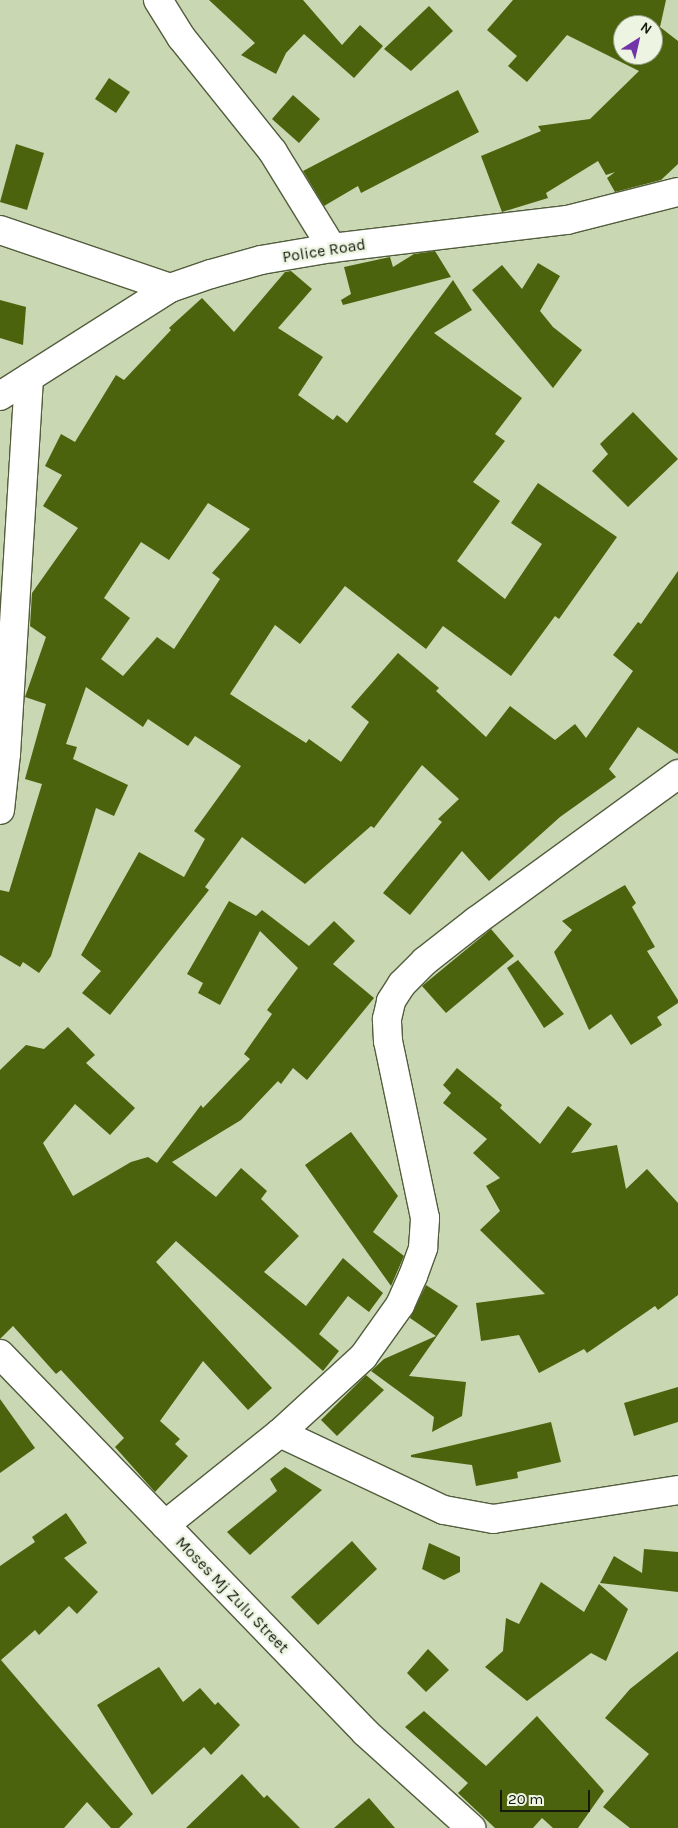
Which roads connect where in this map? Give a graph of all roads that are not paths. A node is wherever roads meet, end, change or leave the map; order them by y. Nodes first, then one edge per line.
1 (158, 0) edge
2 (678, 192) edge
3 (0, 230) edge
4 (332, 248) junction
5 (170, 288) junction
6 (29, 378) junction
7 (0, 396) edge
8 (678, 774) edge
9 (0, 810) edge
10 (0, 1354) edge
11 (280, 1433) junction
12 (678, 1490) edge
13 (165, 1525) junction
14 (471, 1828) edge

1 - 4 street
2 - 4 street, Police Road
3 - 5 street
4 - 5 street, Police Road
5 - 6 street, Police Road
6 - 7 street, Police Road
6 - 9 street
8 - 11 street
10 - 13 street, Moses Mj Zulu Street
11 - 12 street
11 - 13 street
13 - 14 street, Moses Mj Zulu Street

